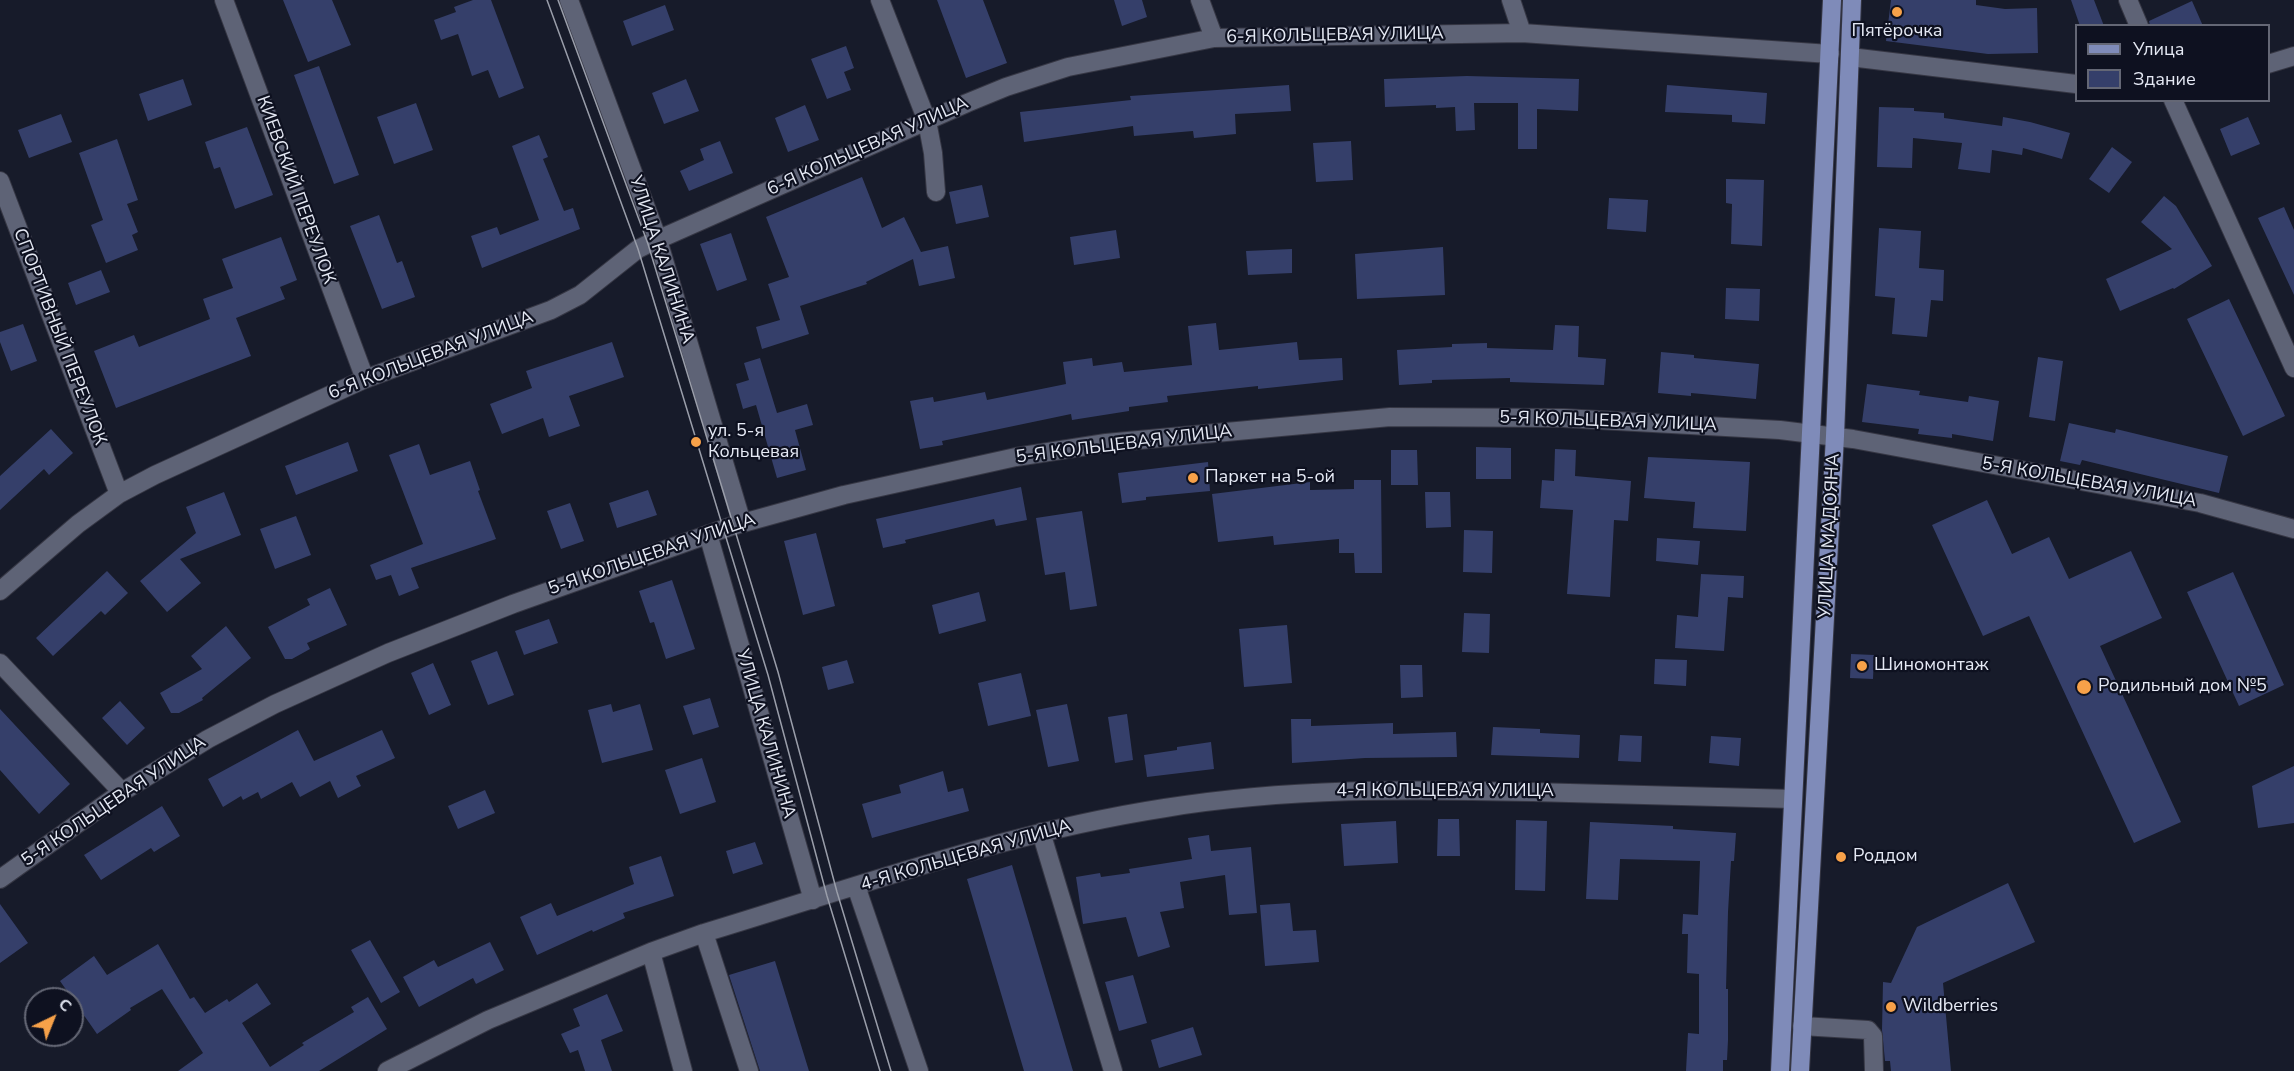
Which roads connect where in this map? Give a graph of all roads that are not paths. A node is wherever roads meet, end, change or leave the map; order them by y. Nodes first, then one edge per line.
1 (224, 0) edge
2 (569, 0) edge
3 (880, 0) edge
4 (1200, 0) edge
5 (1511, 0) edge
6 (1832, 0) edge
7 (1852, 0) edge
8 (2128, 0) edge
9 (2138, 24) edge
10 (1522, 33) junction
11 (1214, 38) junction
12 (1830, 54) junction
13 (2294, 56) edge
14 (1850, 57) junction
15 (2270, 63) edge
16 (2075, 84) edge
17 (2174, 102) edge
18 (927, 121) junction
19 (0, 181) edge
20 (936, 192) dead end
21 (658, 240) junction
22 (2294, 368) edge
23 (365, 380) junction
24 (1811, 433) junction
25 (1835, 436) junction
26 (118, 494) junction
27 (742, 523) junction
28 (2294, 529) edge
29 (708, 534) junction
30 (0, 591) edge
31 (0, 663) edge
32 (122, 792) junction
33 (1793, 800) junction
34 (1041, 832) junction
35 (0, 879) edge
36 (856, 886) junction
37 (813, 900) junction
38 (704, 933) junction
39 (651, 952) junction
40 (1803, 1026) junction
41 (387, 1071) edge
42 (683, 1071) edge
43 (749, 1071) edge
44 (919, 1071) edge
45 (1113, 1071) edge
46 (1780, 1071) edge
47 (1800, 1071) edge
48 (1874, 1071) edge

1 - 23 street, КИЕВСКИЙ ПЕРЕУЛОК
2 - 21 street, УЛИЦА КАЛИНИНА
3 - 18 street
4 - 11 street
5 - 10 street
6 - 12 main road, УЛИЦА МАДОЯНА
7 - 14 main road, УЛИЦА МАДОЯНА
8 - 9 street
10 - 11 street, 6-Я КОЛЬЦЕВАЯ УЛИЦА
10 - 12 street, 6-Я КОЛЬЦЕВАЯ УЛИЦА
11 - 18 street, 6-Я КОЛЬЦЕВАЯ УЛИЦА
12 - 24 main road, УЛИЦА МАДОЯНА
13 - 15 street
14 - 16 street
14 - 25 main road, УЛИЦА МАДОЯНА
17 - 22 street
18 - 20 street
18 - 21 street, 6-Я КОЛЬЦЕВАЯ УЛИЦА
19 - 26 street, СПОРТИВНЫЙ ПЕРЕУЛОК
21 - 23 street, 6-Я КОЛЬЦЕВАЯ УЛИЦА
21 - 27 street, УЛИЦА КАЛИНИНА
23 - 26 street, 6-Я КОЛЬЦЕВАЯ УЛИЦА
24 - 25 street, 5-Я КОЛЬЦЕВАЯ УЛИЦА
24 - 27 street, 5-Я КОЛЬЦЕВАЯ УЛИЦА
24 - 33 main road, УЛИЦА МАДОЯНА
25 - 28 street, 5-Я КОЛЬЦЕВАЯ УЛИЦА
25 - 40 main road, УЛИЦА МАДОЯНА
26 - 30 street, 6-Я КОЛЬЦЕВАЯ УЛИЦА
27 - 29 street, 5-Я КОЛЬЦЕВАЯ УЛИЦА
29 - 32 street, 5-Я КОЛЬЦЕВАЯ УЛИЦА
29 - 37 street, УЛИЦА КАЛИНИНА
31 - 32 street
32 - 35 street, 5-Я КОЛЬЦЕВАЯ УЛИЦА
33 - 34 street, 4-Я КОЛЬЦЕВАЯ УЛИЦА
33 - 46 main road, УЛИЦА МАДОЯНА
34 - 36 street, 4-Я КОЛЬЦЕВАЯ УЛИЦА
34 - 45 street
36 - 37 street, 4-Я КОЛЬЦЕВАЯ УЛИЦА
36 - 44 street
37 - 38 street, 4-Я КОЛЬЦЕВАЯ УЛИЦА
38 - 39 street, 4-Я КОЛЬЦЕВАЯ УЛИЦА
38 - 43 street
39 - 41 street, 4-Я КОЛЬЦЕВАЯ УЛИЦА
39 - 42 street
40 - 47 main road, УЛИЦА МАДОЯНА
40 - 48 street

